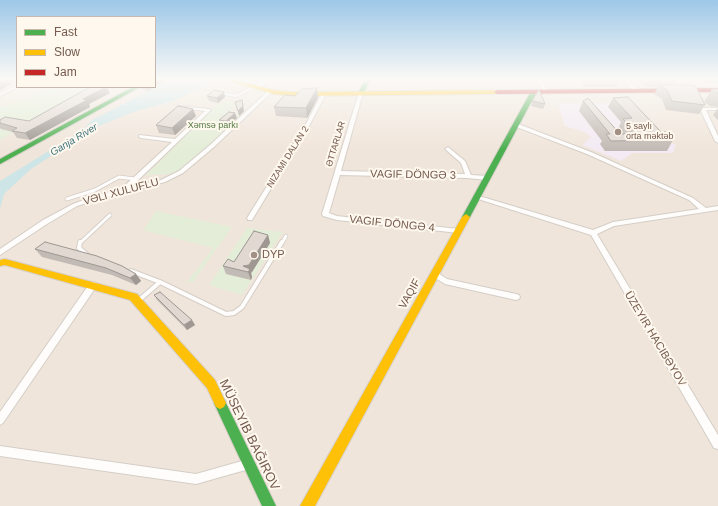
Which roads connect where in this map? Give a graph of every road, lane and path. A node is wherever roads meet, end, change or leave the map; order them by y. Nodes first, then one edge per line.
1 (108, 103) edge
2 (259, 103) edge
3 (319, 103) edge
4 (358, 103) edge
5 (528, 103) edge
6 (699, 103) edge
7 (180, 107) edge
8 (702, 109) junction
9 (718, 109) edge
10 (516, 125) junction
11 (141, 136) dead end
12 (718, 140) edge
13 (177, 141) junction
14 (448, 149) dead end
15 (0, 162) edge
16 (337, 173) junction
17 (470, 176) junction
18 (488, 178) junction
19 (135, 179) junction
20 (124, 190) junction
21 (478, 197) junction
22 (67, 199) dead end
23 (718, 208) edge
24 (704, 210) junction
25 (110, 214) dead end
26 (325, 214) joint
27 (250, 218) dead end
28 (459, 231) junction
29 (593, 233) junction
30 (286, 236) dead end
31 (88, 255) edge
32 (1, 258) edge
33 (124, 269) edge
34 (435, 274) junction
35 (160, 282) junction
36 (93, 285) junction
37 (516, 297) dead end
38 (137, 302) junction
39 (0, 420) edge
40 (718, 444) edge
41 (0, 451) edge
42 (249, 464) junction
43 (269, 506) edge
44 (307, 506) edge

1 - 15 street
2 - 20 street, VƏLI XULUFLU
3 - 27 street, NIZAMI DALAN 2
4 - 16 street, ƏTTARLAR
5 - 10 street, VAQIF
6 - 8 street
7 - 13 street
8 - 9 street
8 - 12 street
10 - 18 street, VAQIF
10 - 24 street
11 - 13 street
13 - 19 street
14 - 17 street
16 - 17 street, VAGIF DÖNGƏ 3
16 - 26 street, ƏTTARLAR
17 - 18 street, VAGIF DÖNGƏ 3
18 - 21 street, VAQIF
19 - 20 street
19 - 22 lane
20 - 32 street, VƏLI XULUFLU
21 - 28 street, VAQIF
21 - 29 street
23 - 24 street
24 - 29 street
25 - 31 lane
26 - 28 street, VAGIF DÖNGƏ 4
28 - 34 street, VAQIF
29 - 40 street
30 - 35 lane
32 - 36 street
33 - 35 lane
34 - 37 street
34 - 44 street, VAQIF
35 - 38 lane
36 - 38 street
36 - 39 street
38 - 42 street
41 - 42 street
42 - 43 street

